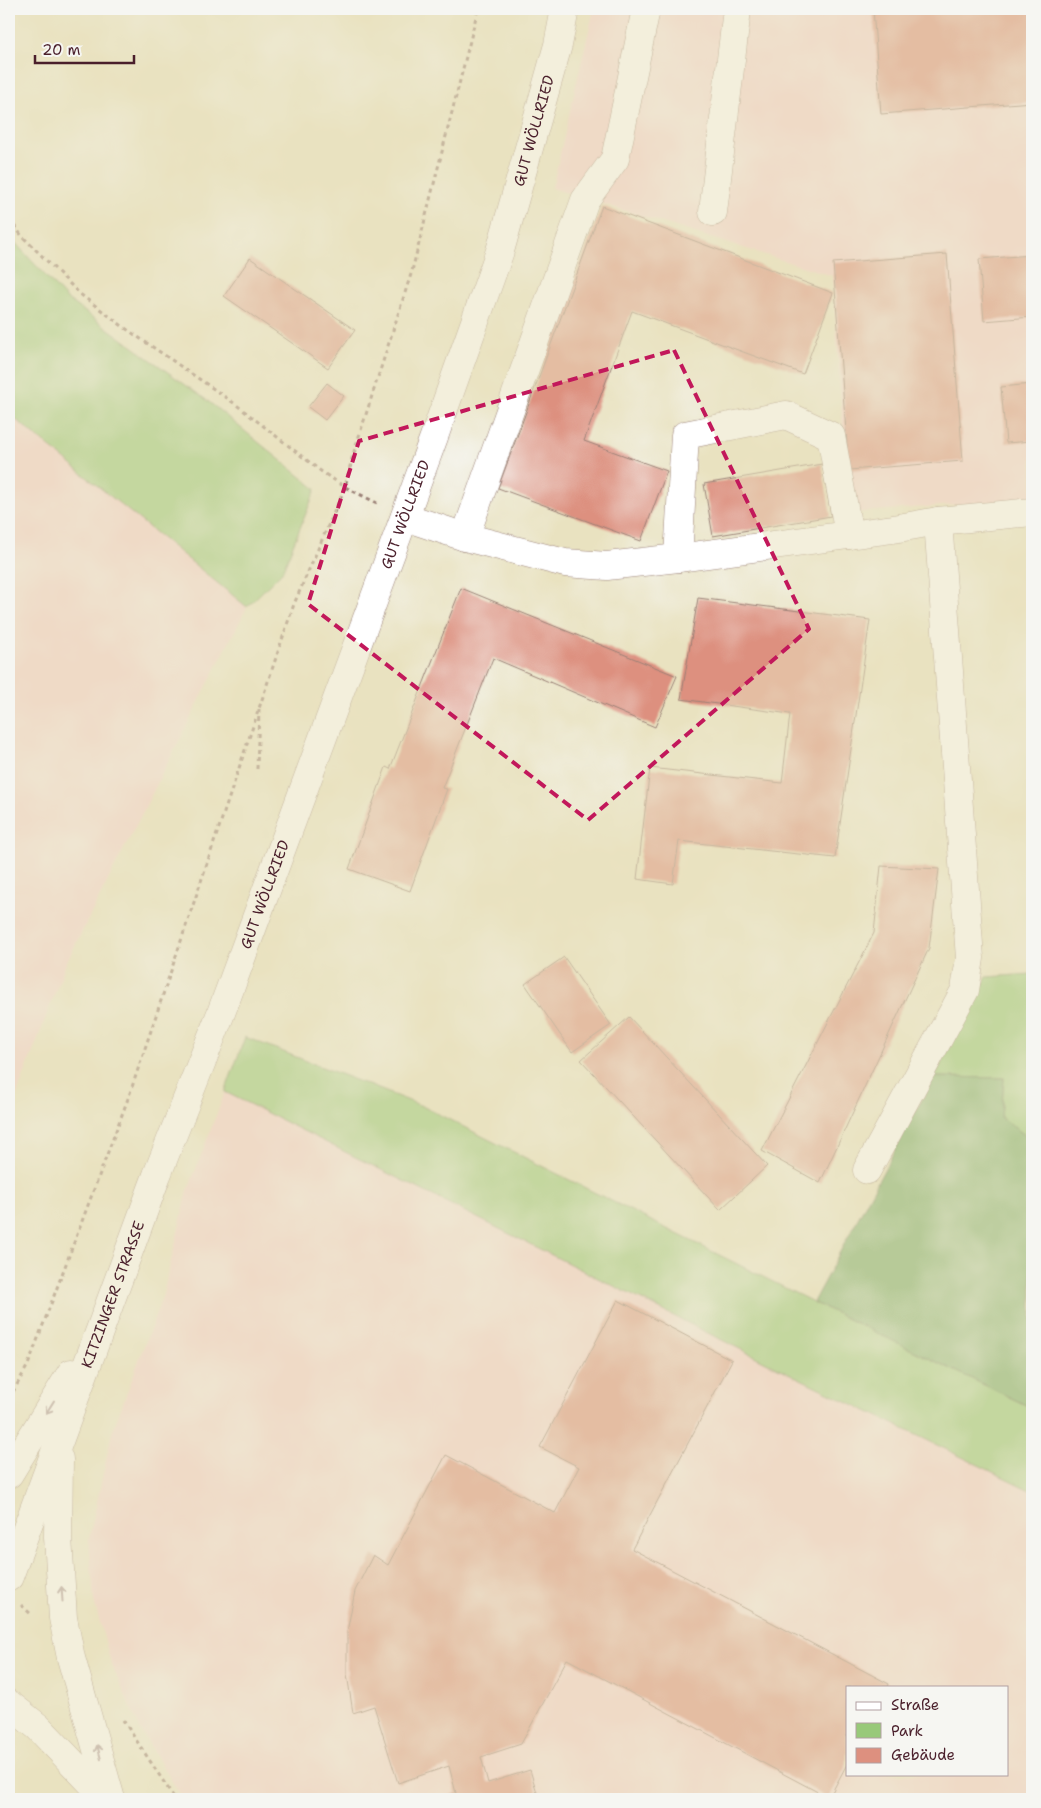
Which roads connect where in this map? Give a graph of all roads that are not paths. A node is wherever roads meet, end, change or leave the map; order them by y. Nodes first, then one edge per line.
1 (565, 9) edge
2 (646, 9) edge
3 (737, 9) edge
4 (713, 212) dead end
5 (1032, 512) edge
6 (405, 517) junction
7 (938, 521) junction
8 (849, 535) junction
9 (465, 537) junction
10 (678, 558) junction
11 (221, 1014) joint
12 (866, 1170) dead end
13 (103, 1320) junction
14 (59, 1440) junction
15 (9, 1474) edge
16 (9, 1576) edge
17 (9, 1704) edge
18 (109, 1799) edge

1 - 6 street, GUT WÖLLRIED
2 - 9 street
3 - 4 street
5 - 7 street
6 - 9 street
6 - 11 street, GUT WÖLLRIED
7 - 8 street
7 - 12 street
8 - 10 street
8 - 10 street
9 - 10 street
11 - 13 street, KITZINGER STRASSE
13 - 14 street, KITZINGER STRASSE
13 -> 15 street
14 - 16 street, KITZINGER STRASSE
18 -> 14 street
17 - 18 street

